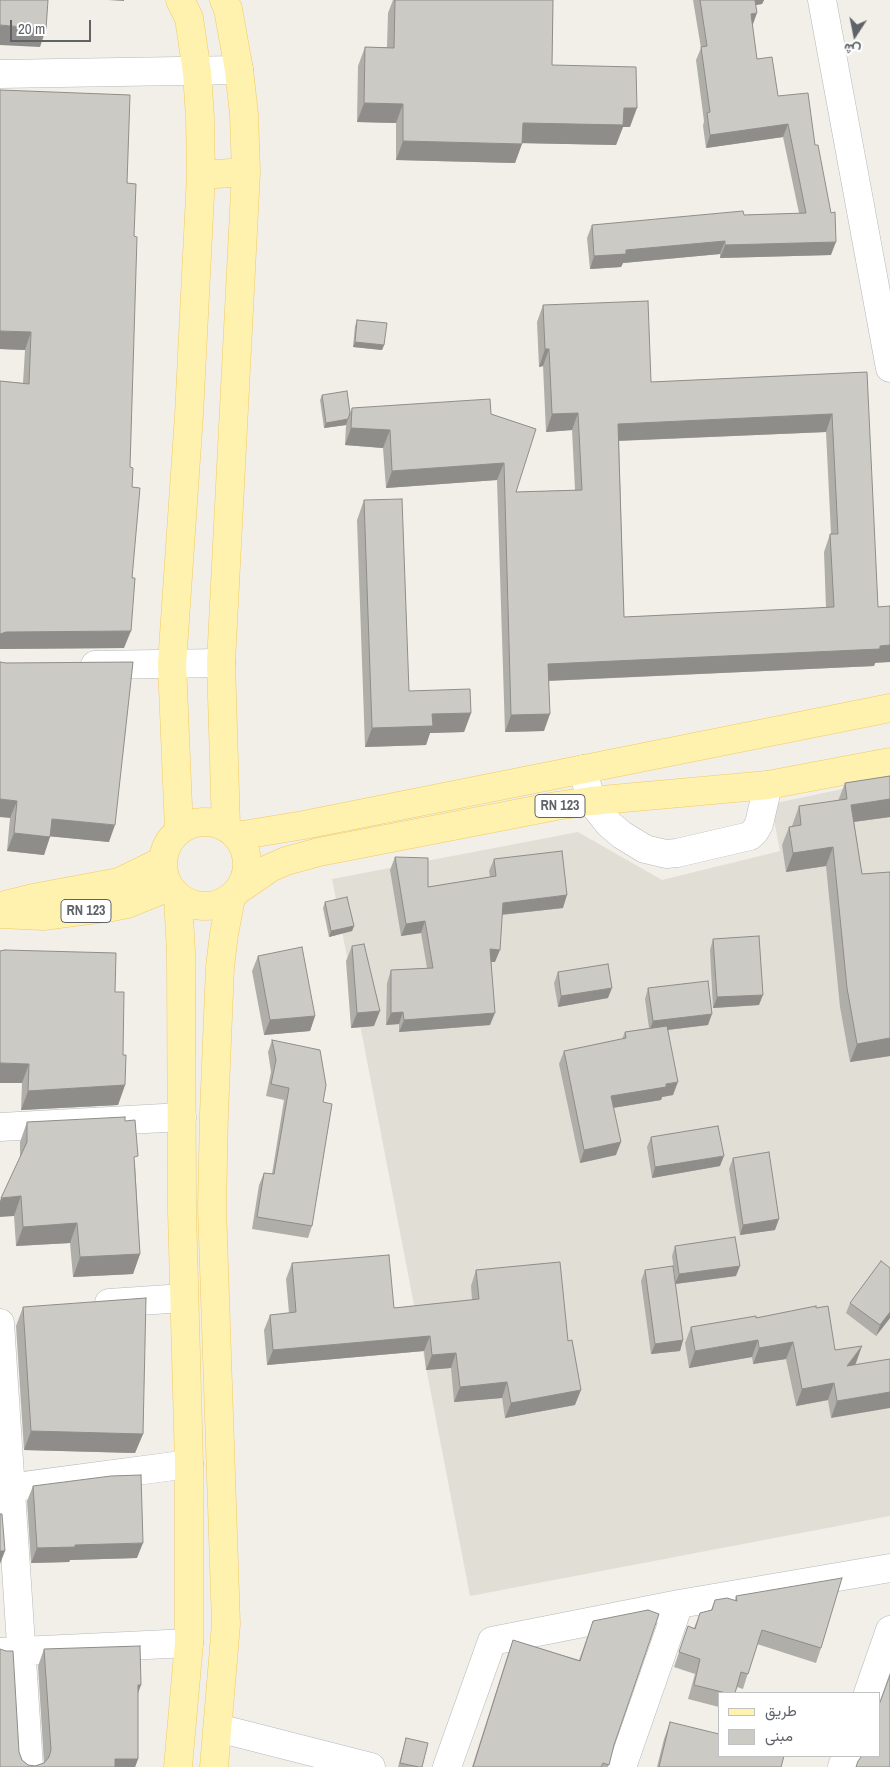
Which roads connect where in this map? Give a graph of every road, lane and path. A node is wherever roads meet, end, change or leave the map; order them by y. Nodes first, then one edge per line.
1 (180, 0) edge
2 (224, 0) edge
3 (822, 0) edge
4 (239, 70) junction
5 (197, 72) junction
6 (0, 74) edge
7 (246, 172) junction
8 (201, 175) junction
9 (890, 368) edge
10 (220, 663) junction
11 (172, 664) junction
12 (67, 665) edge
13 (890, 708) edge
14 (890, 762) edge
15 (582, 769) junction
16 (768, 785) junction
17 (591, 801) junction
18 (179, 830) junction
19 (232, 832) junction
20 (162, 861) junction
21 (174, 892) junction
22 (236, 893) junction
23 (0, 907) edge
24 (0, 914) edge
25 (182, 1117) junction
26 (0, 1127) edge
27 (184, 1298) junction
28 (87, 1305) edge
29 (6, 1315) edge
30 (190, 1464) junction
31 (5, 1489) edge
32 (890, 1568) edge
33 (679, 1604) junction
34 (890, 1630) edge
35 (189, 1643) junction
36 (11, 1652) edge
37 (868, 1692) edge
38 (218, 1728) junction
39 (29, 1767) edge
40 (178, 1767) edge
41 (214, 1767) edge
42 (371, 1767) edge
43 (447, 1767) edge
44 (622, 1767) edge

1 - 5 main road
2 - 4 main road
3 - 9 street
4 - 5 street
4 - 7 main road
5 - 6 street
5 - 8 main road
7 - 8 main road
7 - 10 main road
8 - 11 main road
10 - 11 street
10 - 19 main road
11 - 12 street
11 - 18 main road
13 - 15 main road, RN 123
14 - 16 main road, RN 123
15 - 17 street
15 - 19 main road, RN 123
16 - 17 main road, RN 123
16 - 17 street
17 - 22 main road, RN 123
18 - 19 main road
18 - 20 main road
19 - 22 main road
20 - 21 main road
20 - 23 main road, RN 123
21 - 22 main road
21 - 24 main road, RN 123
21 - 25 main road
22 - 38 main road
25 - 26 street
25 - 27 main road
27 - 28 street
27 - 30 main road
29 - 31 street
30 - 31 street
30 - 35 main road
31 - 36 street
32 - 33 street
33 - 43 street
33 - 44 street
34 - 37 street
35 - 36 street
35 - 40 main road
36 - 39 street
38 - 41 main road
38 - 42 street

